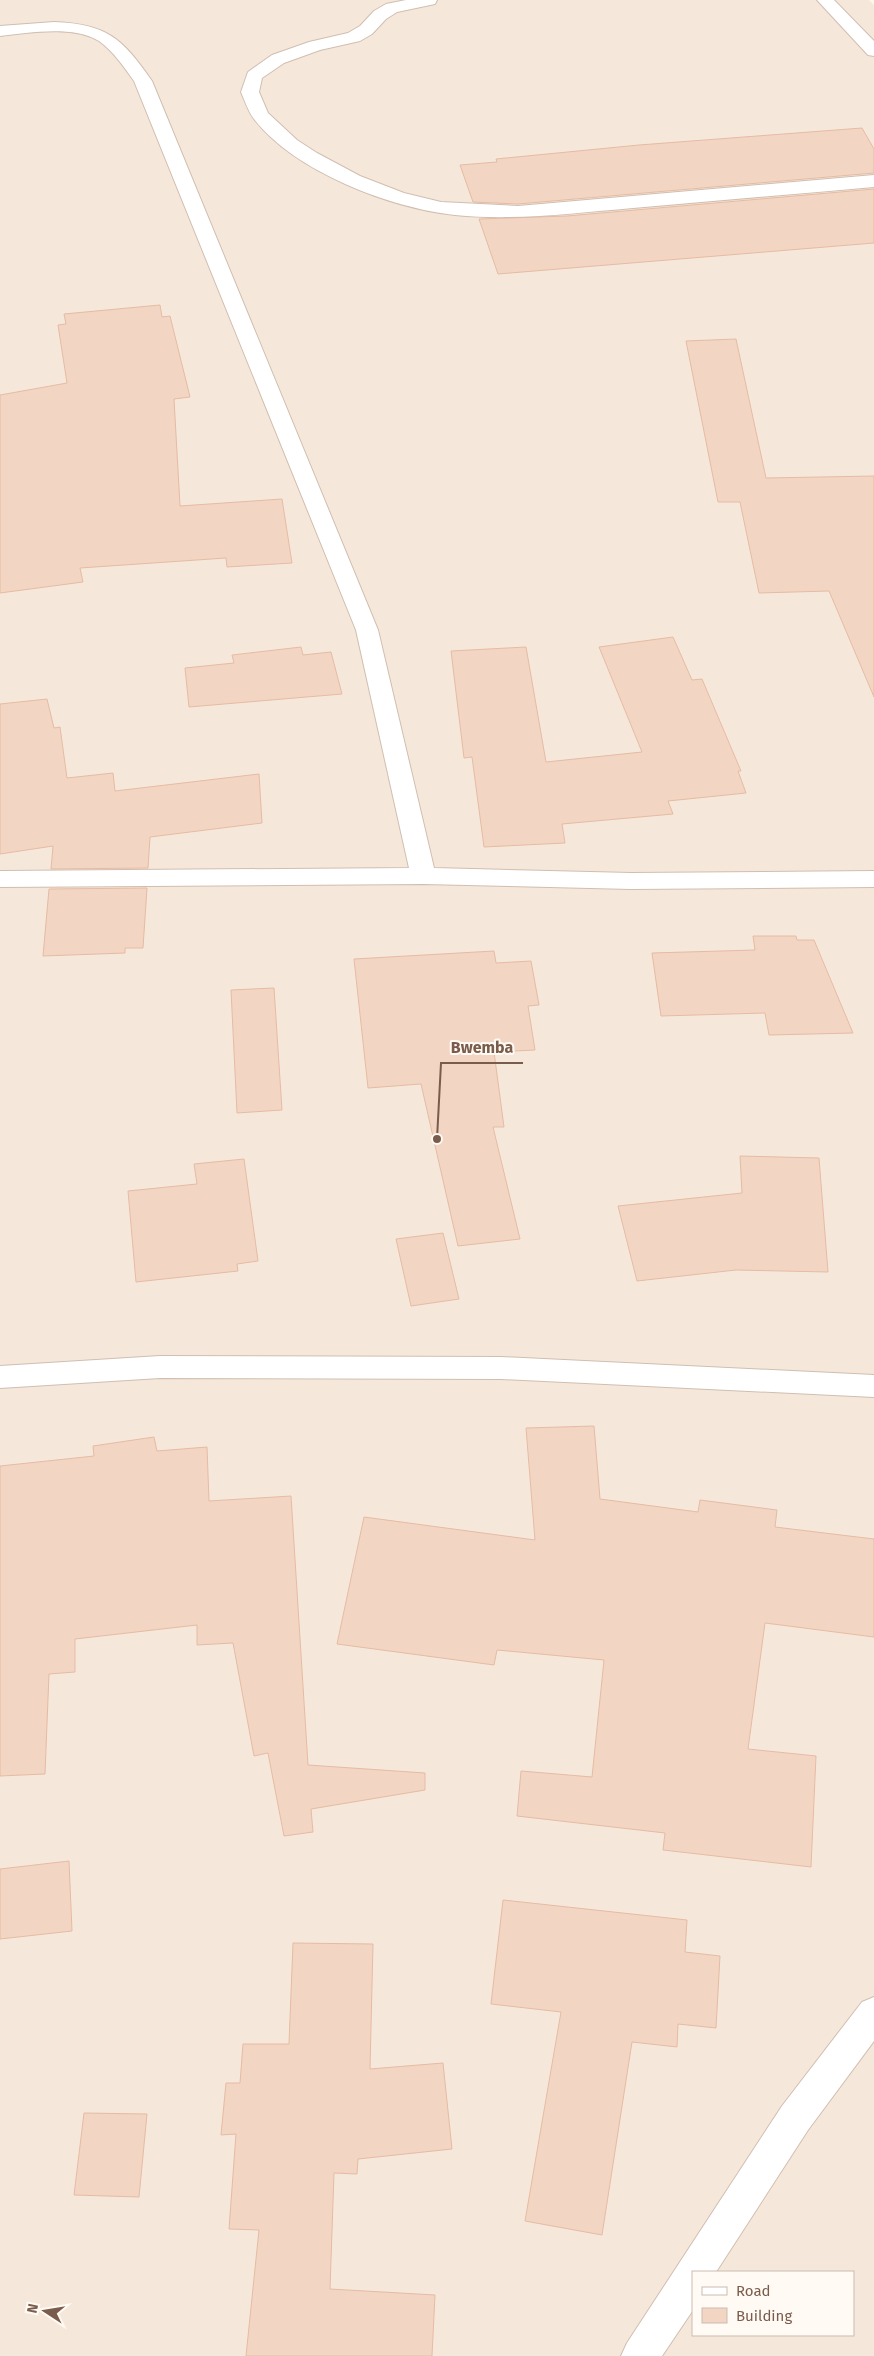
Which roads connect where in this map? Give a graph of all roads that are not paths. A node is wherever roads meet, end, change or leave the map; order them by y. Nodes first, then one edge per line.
1 (429, 0) edge
2 (825, 0) edge
3 (0, 31) edge
4 (874, 51) edge
5 (874, 181) edge
6 (423, 876) junction
7 (874, 878) edge
8 (0, 879) edge
9 (0, 1377) edge
10 (874, 1386) edge
11 (874, 2013) edge
12 (696, 2271) edge
13 (692, 2278) edge
14 (640, 2356) edge

1 - 5 street
2 - 4 street
3 - 6 street
6 - 7 street
6 - 8 street
9 - 10 street
11 - 12 street
13 - 14 street

